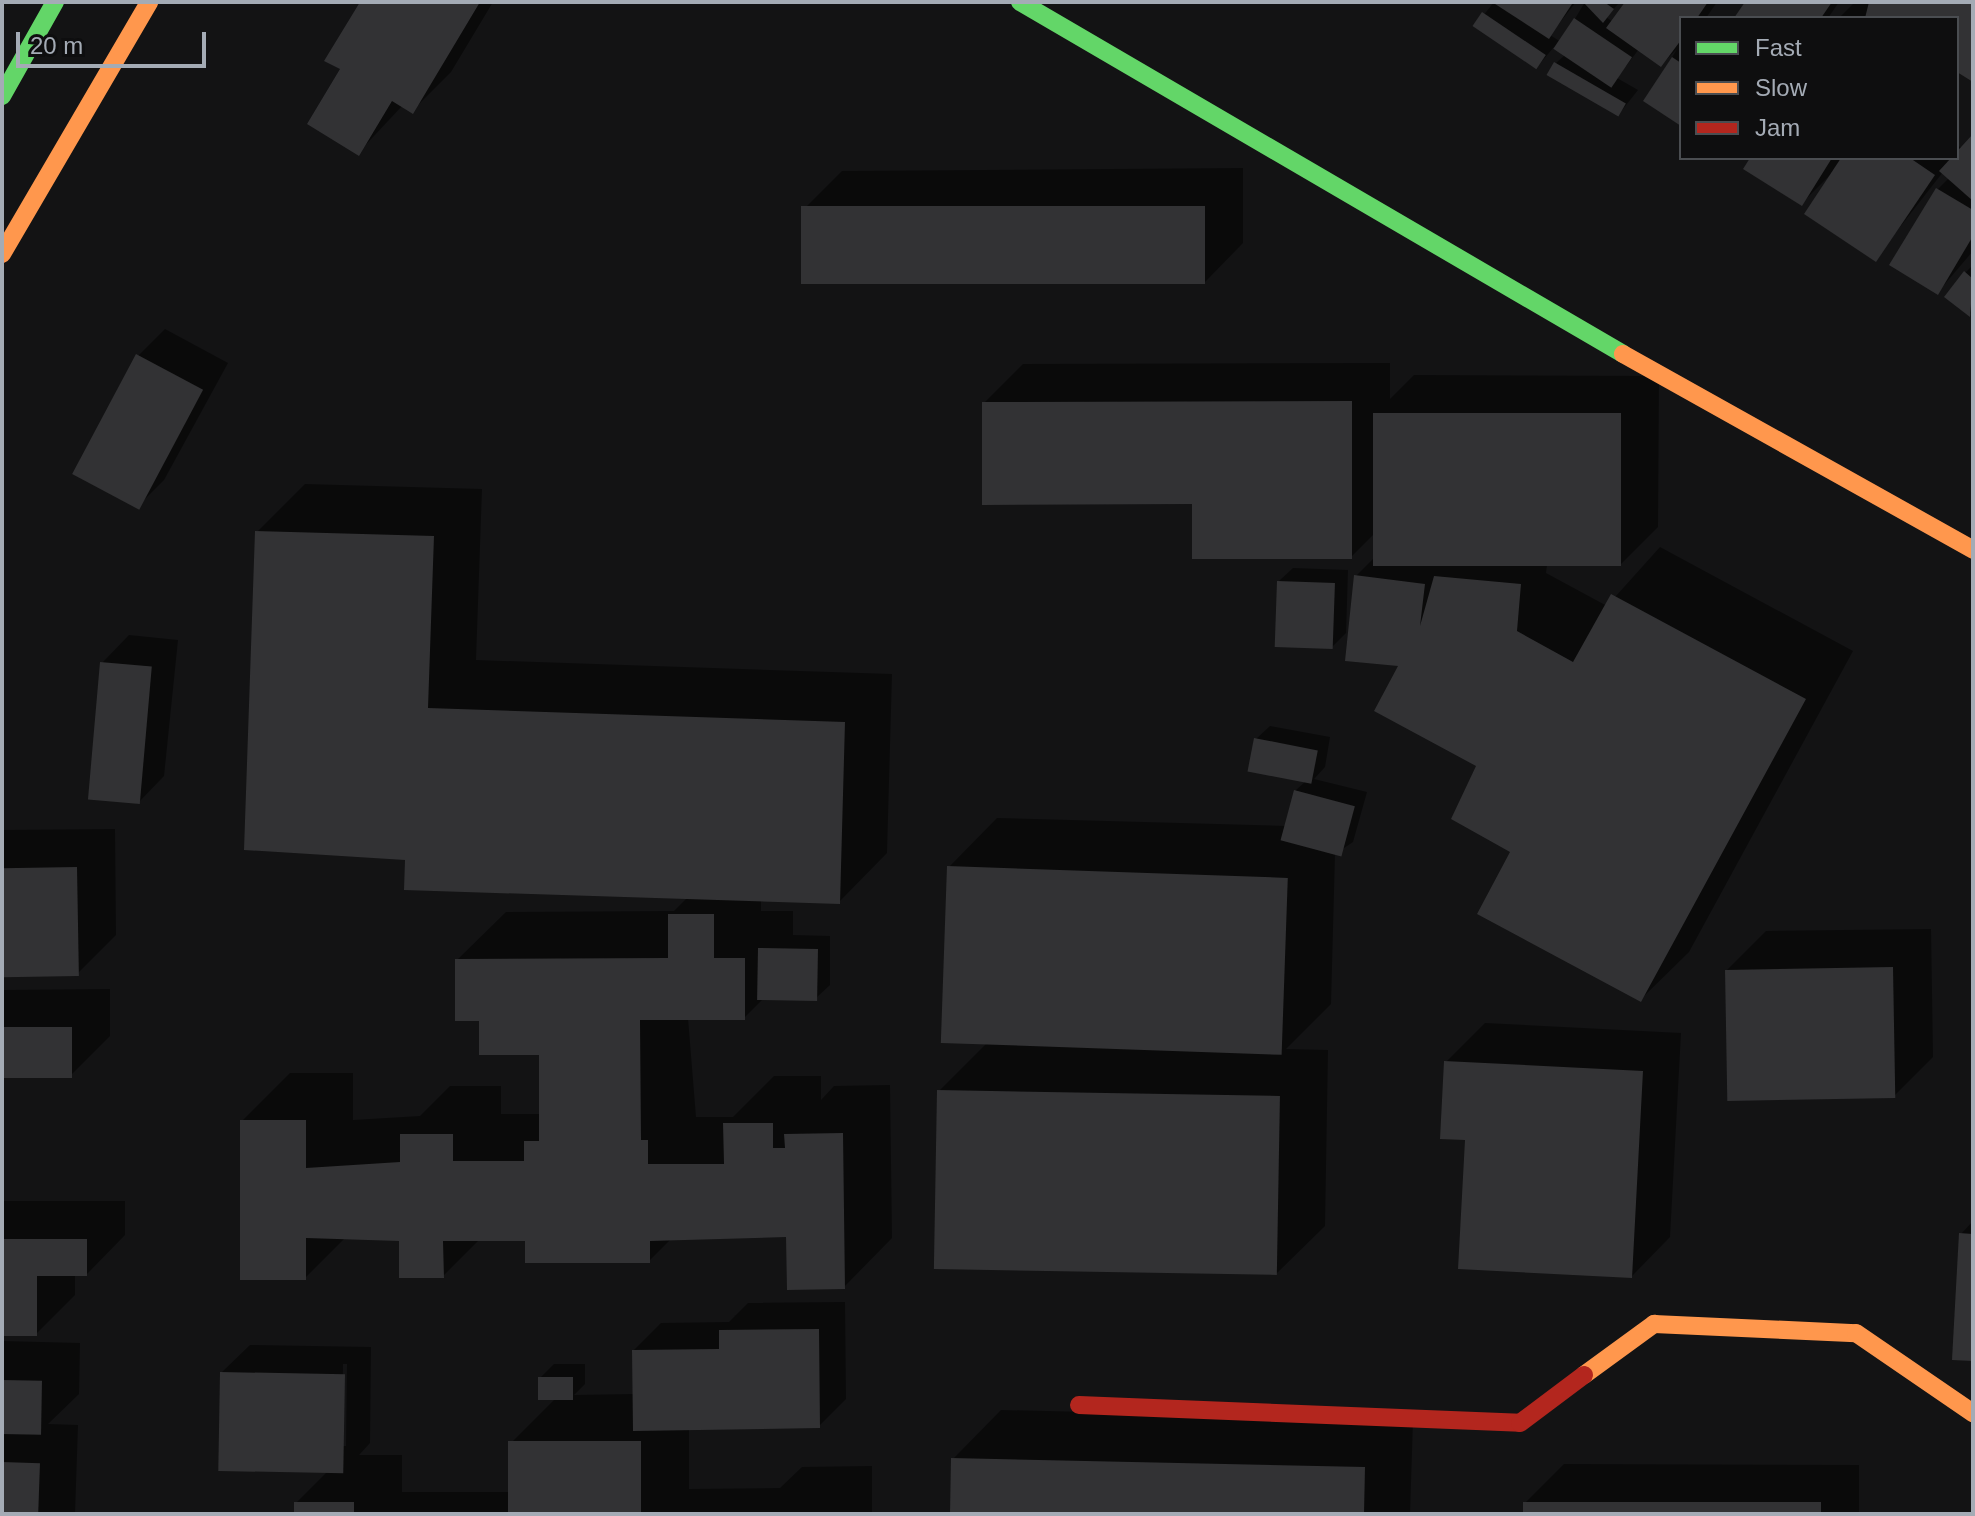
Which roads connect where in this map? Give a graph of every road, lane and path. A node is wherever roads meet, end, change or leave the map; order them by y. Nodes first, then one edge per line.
1 (55, 2) edge
2 (149, 2) edge
3 (1020, 2) edge
4 (2, 96) edge
5 (2, 254) edge
6 (1973, 550) edge
7 (1079, 1405) dead end
8 (1973, 1413) edge

1 - 4 street
2 - 5 street
3 - 6 street
7 - 8 street

